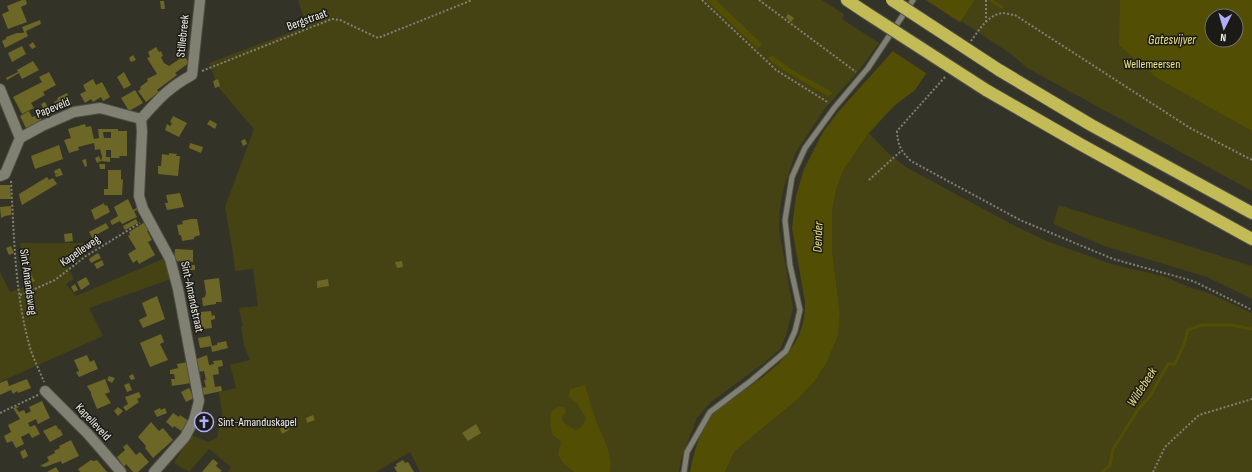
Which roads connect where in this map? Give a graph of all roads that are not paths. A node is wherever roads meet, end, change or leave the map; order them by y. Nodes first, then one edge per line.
1 (200, 0) edge
2 (847, 0) edge
3 (892, 0) edge
4 (913, 0) edge
5 (0, 89) edge
6 (141, 119) junction
7 (20, 138) junction
8 (3, 175) edge
9 (1252, 213) edge
10 (1252, 239) edge
11 (44, 390) road end
12 (121, 472) edge
13 (154, 472) edge
14 (684, 472) edge

1 - 6 street, Stillebreek
2 - 10 highway, bridge
3 - 9 highway, bridge
4 - 14 lane
5 - 7 street
6 - 7 street, Papeveld
6 - 13 street, Sint-Amandstraat
7 - 8 street
11 - 12 street, Kapelleveld

